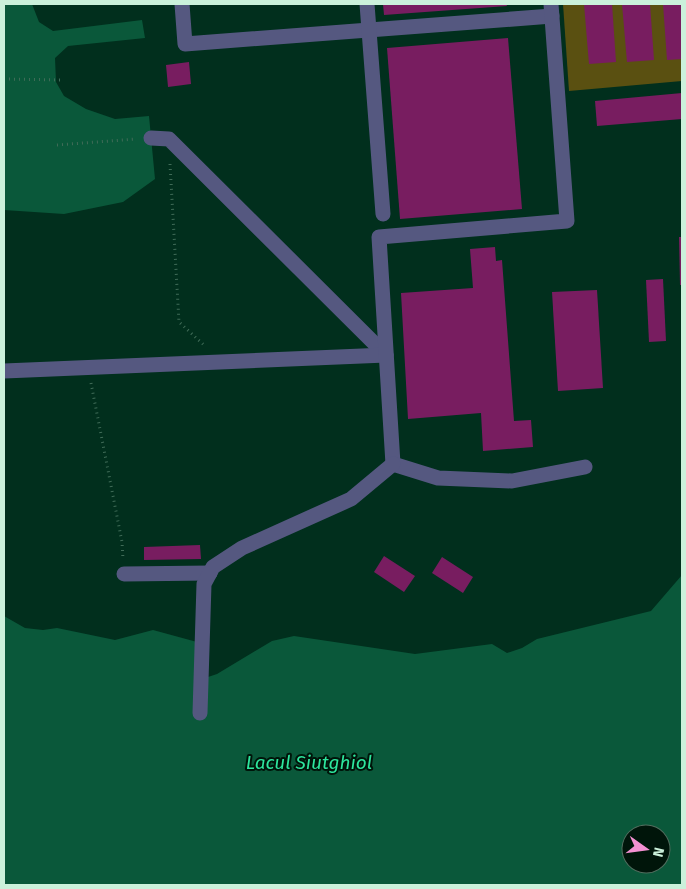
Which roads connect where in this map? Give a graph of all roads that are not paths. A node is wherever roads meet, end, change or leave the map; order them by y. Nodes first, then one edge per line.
1 (182, 4) edge
2 (367, 4) edge
3 (552, 10) edge
4 (369, 30) junction
5 (151, 138) road end
6 (383, 214) dead end
7 (386, 355) junction
8 (4, 371) edge
9 (393, 464) junction
10 (585, 467) dead end
11 (210, 573) junction
12 (124, 574) road end
13 (200, 713) dead end

1 - 4 street
2 - 4 street
3 - 4 street
3 - 7 street
4 - 6 street
5 - 7 street
7 - 8 street
7 - 9 street
9 - 10 street
9 - 11 street
11 - 12 street
11 - 13 street

